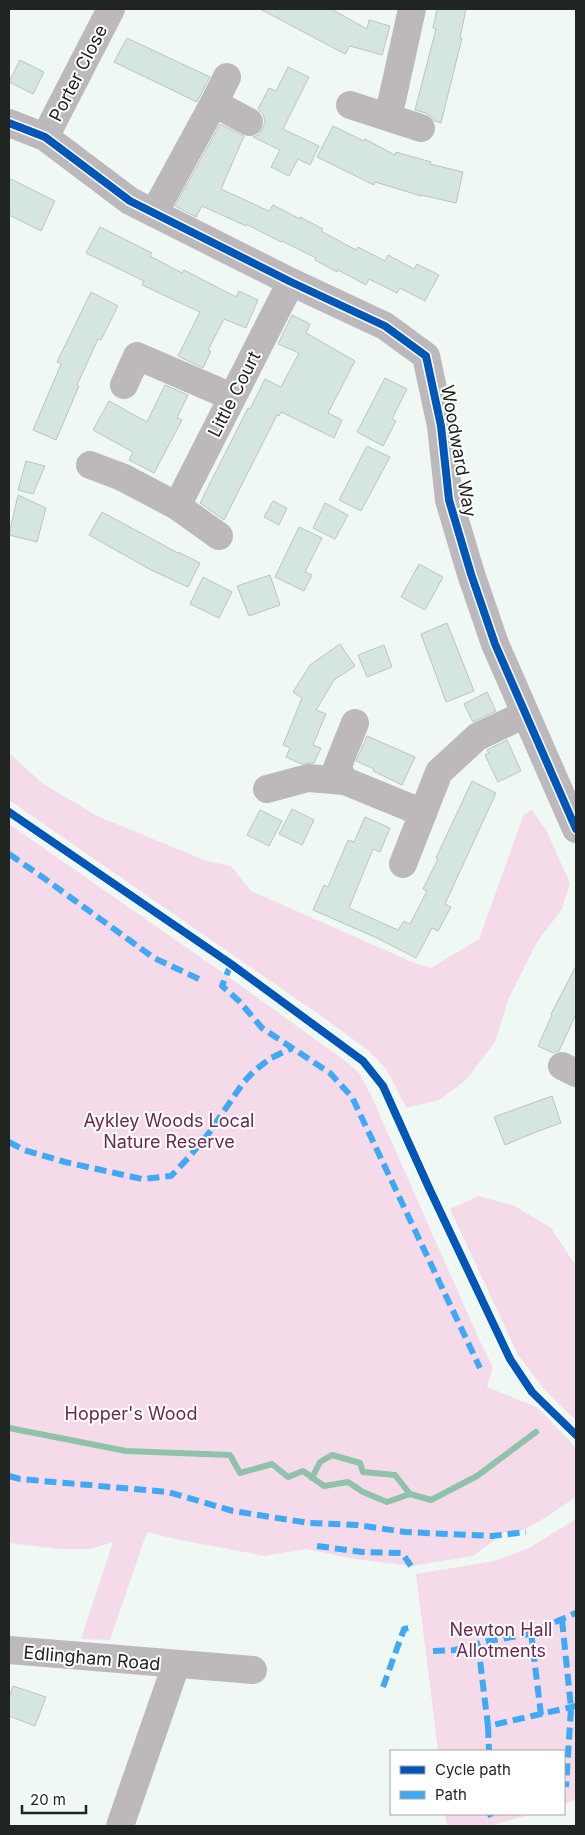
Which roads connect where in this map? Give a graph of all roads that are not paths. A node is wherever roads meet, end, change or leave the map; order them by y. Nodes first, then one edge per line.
1 (111, 9) edge
2 (412, 9) edge
3 (227, 77) dead end
4 (214, 103) junction
5 (350, 104) dead end
6 (387, 116) junction
7 (249, 122) dead end
8 (9, 123) edge
9 (421, 128) dead end
10 (45, 137) junction
11 (154, 213) junction
12 (290, 282) junction
13 (124, 385) dead end
14 (232, 397) junction
15 (90, 465) dead end
16 (177, 506) junction
17 (219, 536) dead end
18 (525, 714) junction
19 (355, 723) dead end
20 (345, 781) junction
21 (267, 789) dead end
22 (423, 813) junction
23 (576, 829) edge
24 (403, 864) dead end
25 (9, 1650) edge
26 (176, 1665) junction
27 (253, 1670) dead end
28 (120, 1826) edge

1 - 10 street, Porter Close
2 - 6 street
3 - 4 street
4 - 7 street
4 - 11 street
5 - 6 street
6 - 9 street
8 - 10 street, Woodward Way
10 - 11 street, Woodward Way
11 - 12 street, Woodward Way
12 - 14 street, Little Court
12 - 18 street, Woodward Way
13 - 14 street
14 - 16 street, Little Court
15 - 16 street
16 - 17 street
18 - 22 street
18 - 23 street, Woodward Way
19 - 20 street
20 - 21 street
20 - 22 street
22 - 24 street
25 - 26 street, Edlingham Road
26 - 27 street, Edlingham Road
26 - 28 street, Edlingham Road

